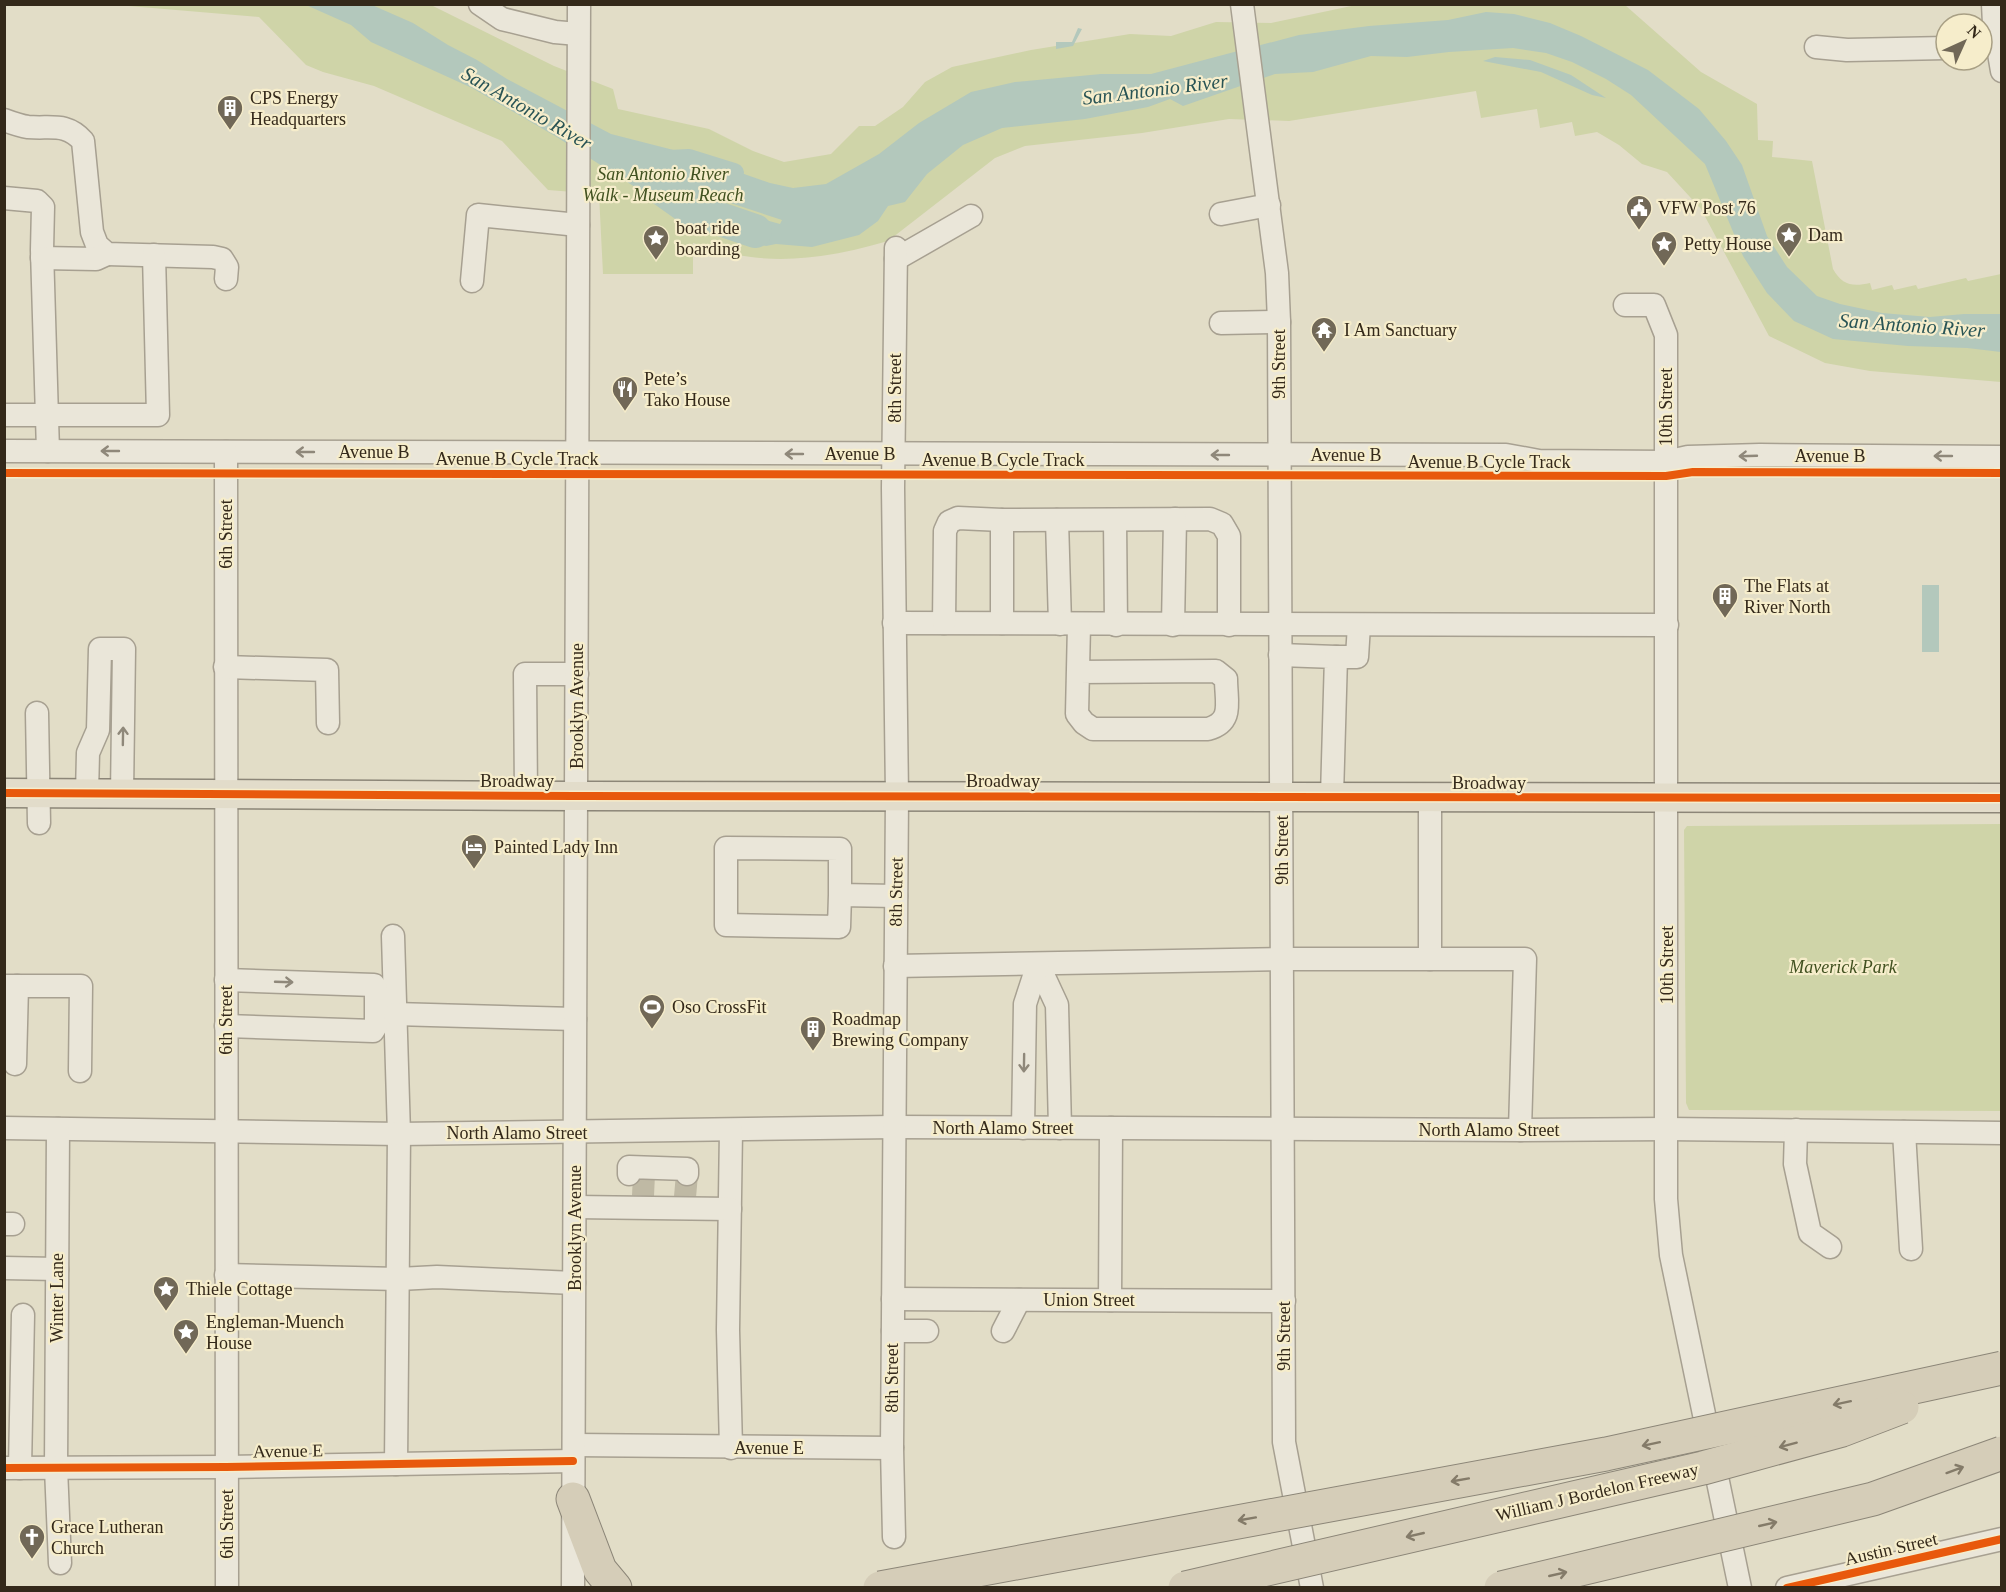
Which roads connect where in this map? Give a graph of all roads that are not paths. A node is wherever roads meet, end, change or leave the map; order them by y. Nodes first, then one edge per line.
1 (480, 4) edge
2 (579, 4) edge
3 (1243, 14) edge
4 (578, 34) junction
5 (1816, 47) dead end
6 (1934, 48) edge
7 (1994, 56) edge
8 (2001, 71) edge
9 (4, 120) edge
10 (4, 198) edge
11 (1269, 205) junction
12 (1221, 214) dead end
13 (971, 216) dead end
14 (579, 225) junction
15 (107, 254) junction
16 (154, 255) junction
17 (42, 258) junction
18 (226, 279) dead end
19 (472, 281) dead end
20 (1625, 305) dead end
21 (1280, 322) junction
22 (1221, 323) dead end
23 (4, 415) edge
24 (47, 416) junction
25 (4, 451) edge
26 (48, 451) junction
27 (226, 452) junction
28 (578, 453) junction
29 (895, 454) junction
30 (1278, 455) junction
31 (2001, 456) edge
32 (1666, 462) junction
33 (1115, 519) junction
34 (1175, 519) junction
35 (1002, 520) junction
36 (1058, 520) junction
37 (894, 623) junction
38 (944, 623) junction
39 (1002, 623) junction
40 (1070, 624) junction
41 (1281, 624) junction
42 (1116, 625) junction
43 (1173, 625) junction
44 (1229, 625) junction
45 (1359, 625) junction
46 (1666, 625) junction
47 (1280, 655) junction
48 (1336, 657) junction
49 (225, 667) junction
50 (1078, 672) junction
51 (577, 674) junction
52 (38, 713) dead end
53 (328, 723) dead end
54 (4, 793) edge
55 (39, 794) junction
56 (87, 794) junction
57 (122, 794) junction
58 (226, 794) junction
59 (526, 796) junction
60 (576, 796) junction
61 (897, 796) junction
62 (1332, 796) junction
63 (1282, 797) junction
64 (1430, 798) junction
65 (2001, 798) edge
66 (1667, 799) junction
67 (39, 823) dead end
68 (840, 895) junction
69 (896, 896) junction
70 (393, 936) dead end
71 (1282, 959) junction
72 (1430, 959) junction
73 (1038, 964) junction
74 (895, 966) junction
75 (226, 980) junction
76 (11, 986) edge
77 (395, 1014) junction
78 (575, 1019) junction
79 (226, 1026) junction
80 (15, 1064) dead end
81 (80, 1071) dead end
82 (894, 1127) junction
83 (4, 1128) edge
84 (58, 1128) junction
85 (1023, 1128) junction
86 (1060, 1128) junction
87 (1111, 1128) junction
88 (1283, 1129) junction
89 (1667, 1129) junction
90 (731, 1130) junction
91 (1520, 1130) junction
92 (225, 1131) junction
93 (658, 1131) junction
94 (1796, 1131) junction
95 (1904, 1132) junction
96 (575, 1133) junction
97 (2001, 1133) edge
98 (399, 1134) junction
99 (649, 1183) junction
100 (575, 1207) junction
101 (730, 1209) junction
102 (1830, 1247) dead end
103 (1911, 1249) dead end
104 (4, 1268) edge
105 (57, 1269) junction
106 (226, 1275) junction
107 (399, 1279) junction
108 (574, 1283) junction
109 (893, 1299) junction
110 (1019, 1300) junction
111 (1110, 1300) junction
112 (1284, 1301) junction
113 (23, 1315) dead end
114 (893, 1331) junction
115 (927, 1331) dead end
116 (1003, 1331) dead end
117 (2001, 1369) edge
118 (732, 1448) junction
119 (892, 1448) junction
120 (573, 1453) junction
121 (2001, 1453) edge
122 (396, 1464) junction
123 (226, 1467) junction
124 (12, 1468) edge
125 (56, 1468) junction
126 (573, 1499) junction
127 (894, 1537) dead end
128 (2001, 1539) edge
129 (60, 1563) dead end
130 (1864, 1579) edge
131 (227, 1587) edge
132 (573, 1587) edge
133 (615, 1587) edge
134 (880, 1587) edge
135 (1185, 1587) edge
136 (1312, 1587) edge
137 (1501, 1587) edge
138 (1740, 1587) edge
139 (1787, 1587) edge

1 - 4 street
2 - 4 street, Brooklyn Avenue
3 - 11 street, 9th Street
4 - 14 street, Brooklyn Avenue
5 - 6 street
7 - 8 street
9 - 15 street
10 - 17 street
11 - 12 street
11 - 21 street, 9th Street
13 - 29 street, 8th Street
14 - 19 street
14 - 28 street, Brooklyn Avenue
15 - 16 street
15 - 17 street
16 - 18 street
16 - 24 street
17 - 24 street
20 - 32 street, 10th Street
21 - 22 street
21 - 30 street, 9th Street
23 - 24 street
24 - 26 street
25 - 26 street, Avenue B
27 -> 26 street, Avenue B
28 -> 27 street, Avenue B
27 - 49 street, 6th Street
29 -> 28 street, Avenue B
28 - 51 street, Brooklyn Avenue
30 -> 29 street, Avenue B
29 - 37 street, 8th Street
30 - 32 street, Avenue B
30 - 41 street, 9th Street
31 -> 32 street, Avenue B
32 - 46 street, 10th Street
33 - 34 street
33 - 36 street
33 - 42 street
34 - 43 street
34 - 44 street
35 - 36 street
35 - 38 street
35 - 39 street
36 - 40 street
37 - 38 street
37 - 61 street, 8th Street
38 - 39 street
39 - 40 street
40 - 42 street
40 - 50 street
41 - 44 street
41 - 45 street
41 - 47 street, 9th Street
42 - 43 street
43 - 44 street
45 - 46 street
45 - 48 street
46 - 66 street, 10th Street
47 - 48 street
47 - 63 street, 9th Street
48 - 62 street
49 - 53 street
49 - 58 street, 6th Street
50 - 50 street
51 - 59 street
51 - 60 street, Brooklyn Avenue
52 - 55 street
54 - 55 main road, Broadway
55 - 56 main road, Broadway
55 - 67 street
56 - 57 main road, Broadway
57 -> 56 street
57 - 58 main road, Broadway
58 - 59 main road, Broadway
58 - 75 street, 6th Street
59 - 60 main road, Broadway
60 - 61 main road, Broadway
60 - 78 street, Brooklyn Avenue
61 - 63 main road, Broadway
61 - 69 street, 8th Street
62 - 63 main road, Broadway
62 - 64 main road, Broadway
63 - 71 street, 9th Street
64 - 66 main road, Broadway
64 - 72 street
65 - 66 main road, Broadway
66 - 89 street, 10th Street
68 - 68 street
68 - 69 street
69 - 74 street, 8th Street
70 - 77 street
71 - 72 street
71 - 73 street
71 - 88 street, 9th Street
72 - 91 street
73 - 74 street
73 -> 85 street
73 - 86 street
74 - 82 street, 8th Street
75 - 79 street, 6th Street
75 -> 79 street
76 - 80 street
76 - 81 street
77 - 78 street
77 - 98 street
78 - 96 street, Brooklyn Avenue
79 - 92 street, 6th Street
82 - 85 street, North Alamo Street
82 - 90 street, North Alamo Street
82 - 109 street, 8th Street
83 - 84 street, North Alamo Street
84 - 92 street, North Alamo Street
84 - 105 street, Winter Lane
85 - 86 street, North Alamo Street
86 - 87 street, North Alamo Street
87 - 88 street, North Alamo Street
87 - 111 street
88 - 91 street, North Alamo Street
88 - 112 street, 9th Street
89 - 91 street, North Alamo Street
89 - 94 street, North Alamo Street
89 - 138 street, 10th Street
90 - 93 street, North Alamo Street
90 - 101 street
92 - 98 street, North Alamo Street
92 - 106 street, 6th Street
93 - 96 street, North Alamo Street
93 - 99 street
94 - 95 street, North Alamo Street
94 - 102 street
95 - 97 street, North Alamo Street
95 - 103 street
96 - 98 street, North Alamo Street
96 - 100 street, Brooklyn Avenue
98 - 107 street
99 - 100 street
99 - 101 street
100 - 108 street, Brooklyn Avenue
101 - 118 street
104 - 105 street
105 - 125 street, Winter Lane
106 - 107 street
106 - 123 street, 6th Street
107 - 108 street
107 - 122 street
108 - 120 street, Brooklyn Avenue
109 - 110 street, Union Street
109 - 114 street, 8th Street
110 - 111 street, Union Street
110 - 116 street
111 - 112 street, Union Street
112 - 136 street, 9th Street
113 - 124 street
114 - 115 street
114 - 119 street, 8th Street
117 -> 134 highway, bridge
117 -> 135 highway, William J Bordelon Freeway, bridge
118 - 119 street, Avenue E
118 - 120 street, Avenue E
119 - 127 street, 8th Street
120 - 122 street, Avenue E
120 - 126 street, Brooklyn Avenue
137 -> 121 highway, bridge
122 - 123 street, Avenue E
123 - 125 street, Avenue E
123 - 131 street, 6th Street
124 - 125 street, Avenue E
125 - 129 street, Winter Lane
126 - 132 street, Brooklyn Avenue
126 - 133 highway
128 - 130 street, Austin Street
130 - 139 street, Austin Street

